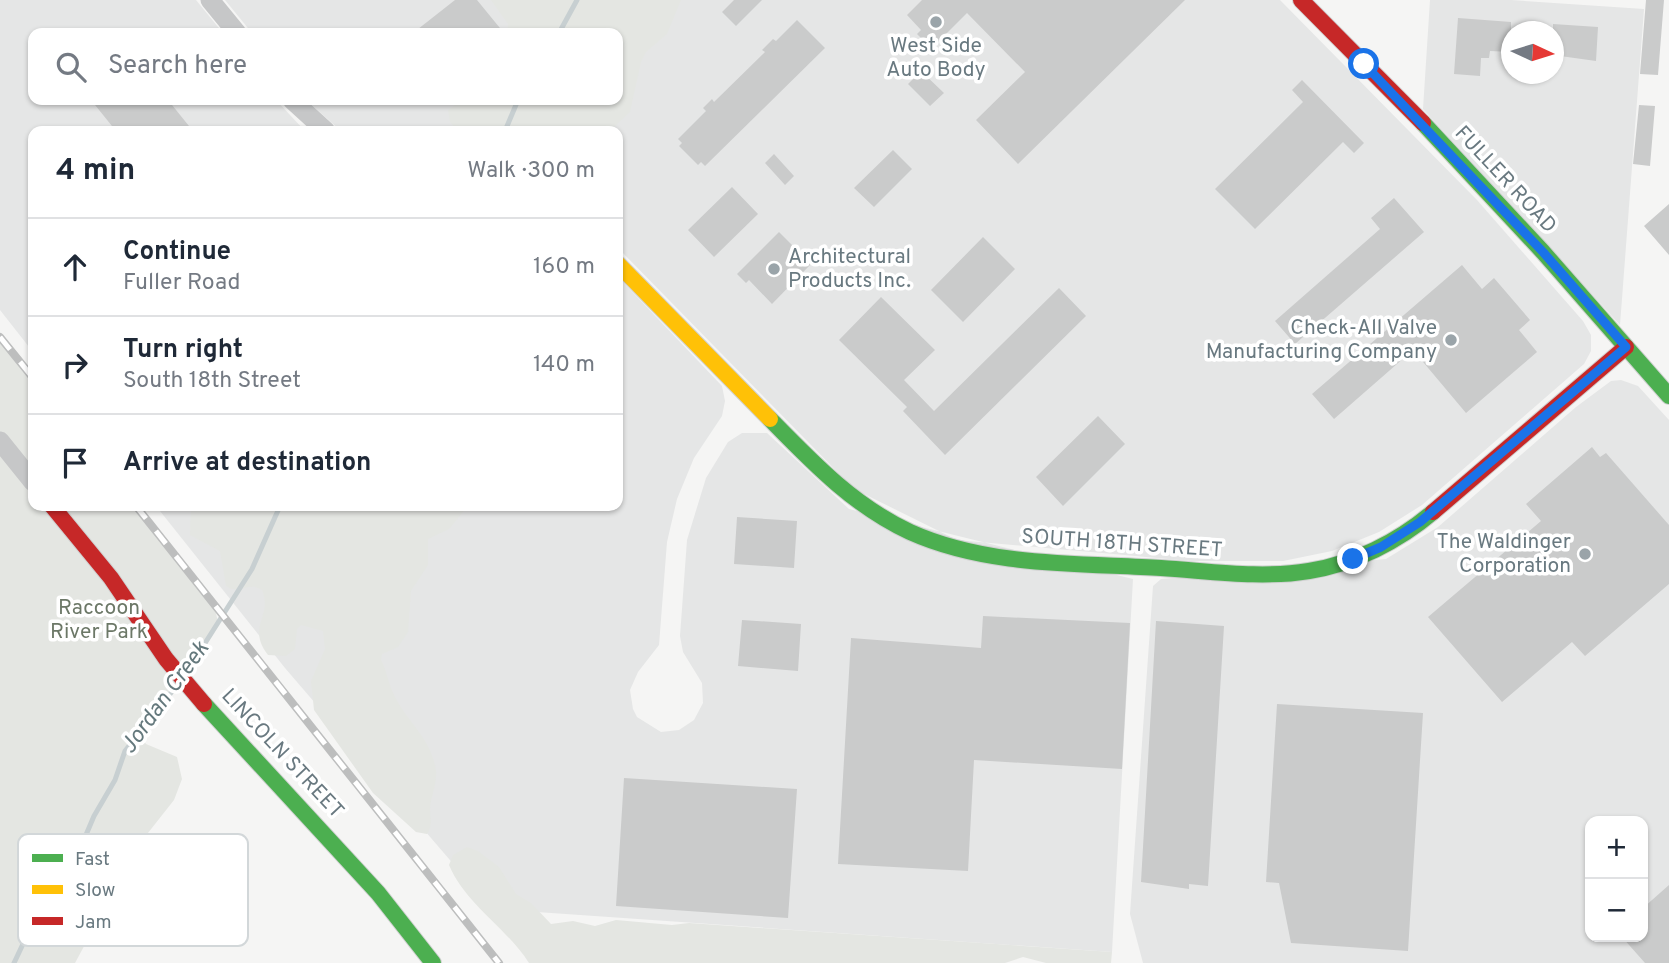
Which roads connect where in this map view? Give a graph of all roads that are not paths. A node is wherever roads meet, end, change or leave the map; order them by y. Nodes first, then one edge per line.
1 (210, 0) edge
2 (1301, 0) edge
3 (233, 28) edge
4 (297, 105) edge
5 (321, 126) edge
6 (623, 269) edge
7 (1626, 347) junction
8 (1669, 397) edge
9 (0, 441) edge
10 (28, 476) edge
11 (56, 511) edge
12 (433, 963) edge

1 - 3 street
2 - 7 street, FULLER ROAD
4 - 5 street
6 - 7 street, SOUTH 18TH STREET
7 - 8 street, FULLER ROAD
9 - 10 street
11 - 12 street, LINCOLN STREET

